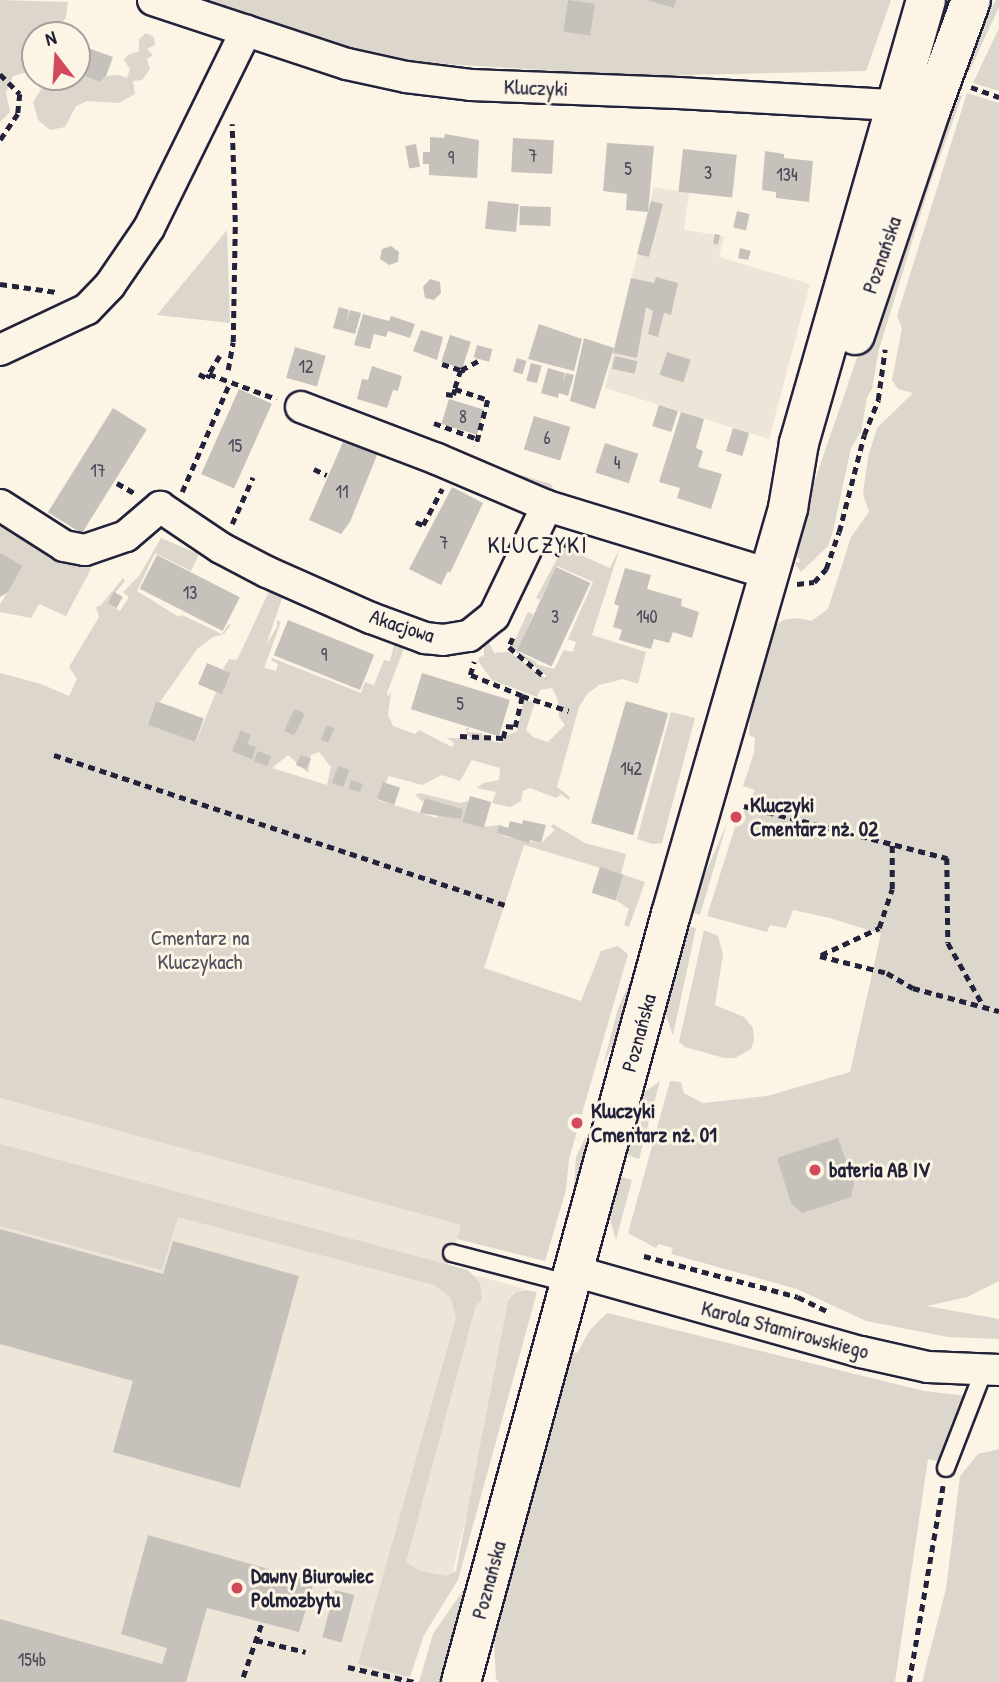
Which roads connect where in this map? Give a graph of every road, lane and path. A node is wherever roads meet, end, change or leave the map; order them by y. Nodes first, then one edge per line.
1 (153, 0) edge
2 (926, 0) edge
3 (971, 0) edge
4 (246, 31) junction
5 (0, 74) edge
6 (964, 85) dead end
7 (999, 97) edge
8 (912, 109) junction
9 (232, 113) dead end
10 (0, 141) edge
11 (0, 284) edge
12 (94, 301) junction
13 (888, 339) dead end
14 (0, 350) edge
15 (220, 356) dead end
16 (480, 360) dead end
17 (442, 364) dead end
18 (228, 370) dead end
19 (463, 370) junction
20 (199, 374) dead end
21 (209, 374) junction
22 (230, 382) junction
23 (455, 389) junction
24 (446, 394) dead end
25 (301, 407) joint
26 (434, 423) dead end
27 (478, 439) junction
28 (314, 469) dead end
29 (472, 474) junction
30 (327, 475) dead end
31 (253, 477) dead end
32 (0, 505) edge
33 (547, 506) junction
34 (172, 515) junction
35 (576, 530) dead end
36 (221, 548) junction
37 (553, 560) dead end
38 (770, 576) junction
39 (484, 626) junction
40 (514, 636) dead end
41 (546, 678) dead end
42 (522, 696) junction
43 (569, 712) dead end
44 (460, 736) dead end
45 (54, 755) dead end
46 (744, 806) dead end
47 (892, 843) junction
48 (505, 905) dead end
49 (983, 1005) junction
50 (999, 1011) edge
51 (452, 1253) dead end
52 (644, 1256) dead end
53 (573, 1278) junction
54 (830, 1312) dead end
55 (992, 1370) edge
56 (946, 1468) joint
57 (262, 1622) dead end
58 (256, 1640) junction
59 (306, 1652) dead end
60 (348, 1667) dead end
61 (243, 1677) dead end
62 (414, 1682) edge
63 (461, 1682) edge
64 (909, 1682) edge

1 - 4 street, Kluczyki
2 - 8 main road, Poznańska
3 - 8 main road, Poznańska
4 - 8 street, Kluczyki
4 - 12 street
5 - 10 path
6 - 7 path
8 - 38 main road, Poznańska
9 - 18 path
11 - 12 path
12 - 14 street
13 - 38 path
15 - 21 path
16 - 19 path
17 - 19 path
19 - 23 path
20 - 21 path
21 - 22 path
22 - 25 path
22 - 34 path
23 - 24 path
23 - 27 path
25 - 29 street
26 - 27 path
27 - 29 path
28 - 30 path
29 - 33 street
31 - 36 path
32 - 34 street
33 - 38 street
33 - 39 street
34 - 36 street, Akacjowa
35 - 37 path
36 - 39 street, Akacjowa
38 - 53 main road, Poznańska
39 - 42 path
40 - 41 path
42 - 43 path
42 - 44 path
45 - 48 path
46 - 47 path
47 - 49 path
47 - 49 path
49 - 50 path
51 - 53 lane
52 - 54 path
53 - 55 street, Karola Stamirowskiego
53 - 63 main road, Poznańska
55 - 56 lane
56 - 64 path
57 - 58 path
58 - 59 path
58 - 61 path
60 - 62 path

